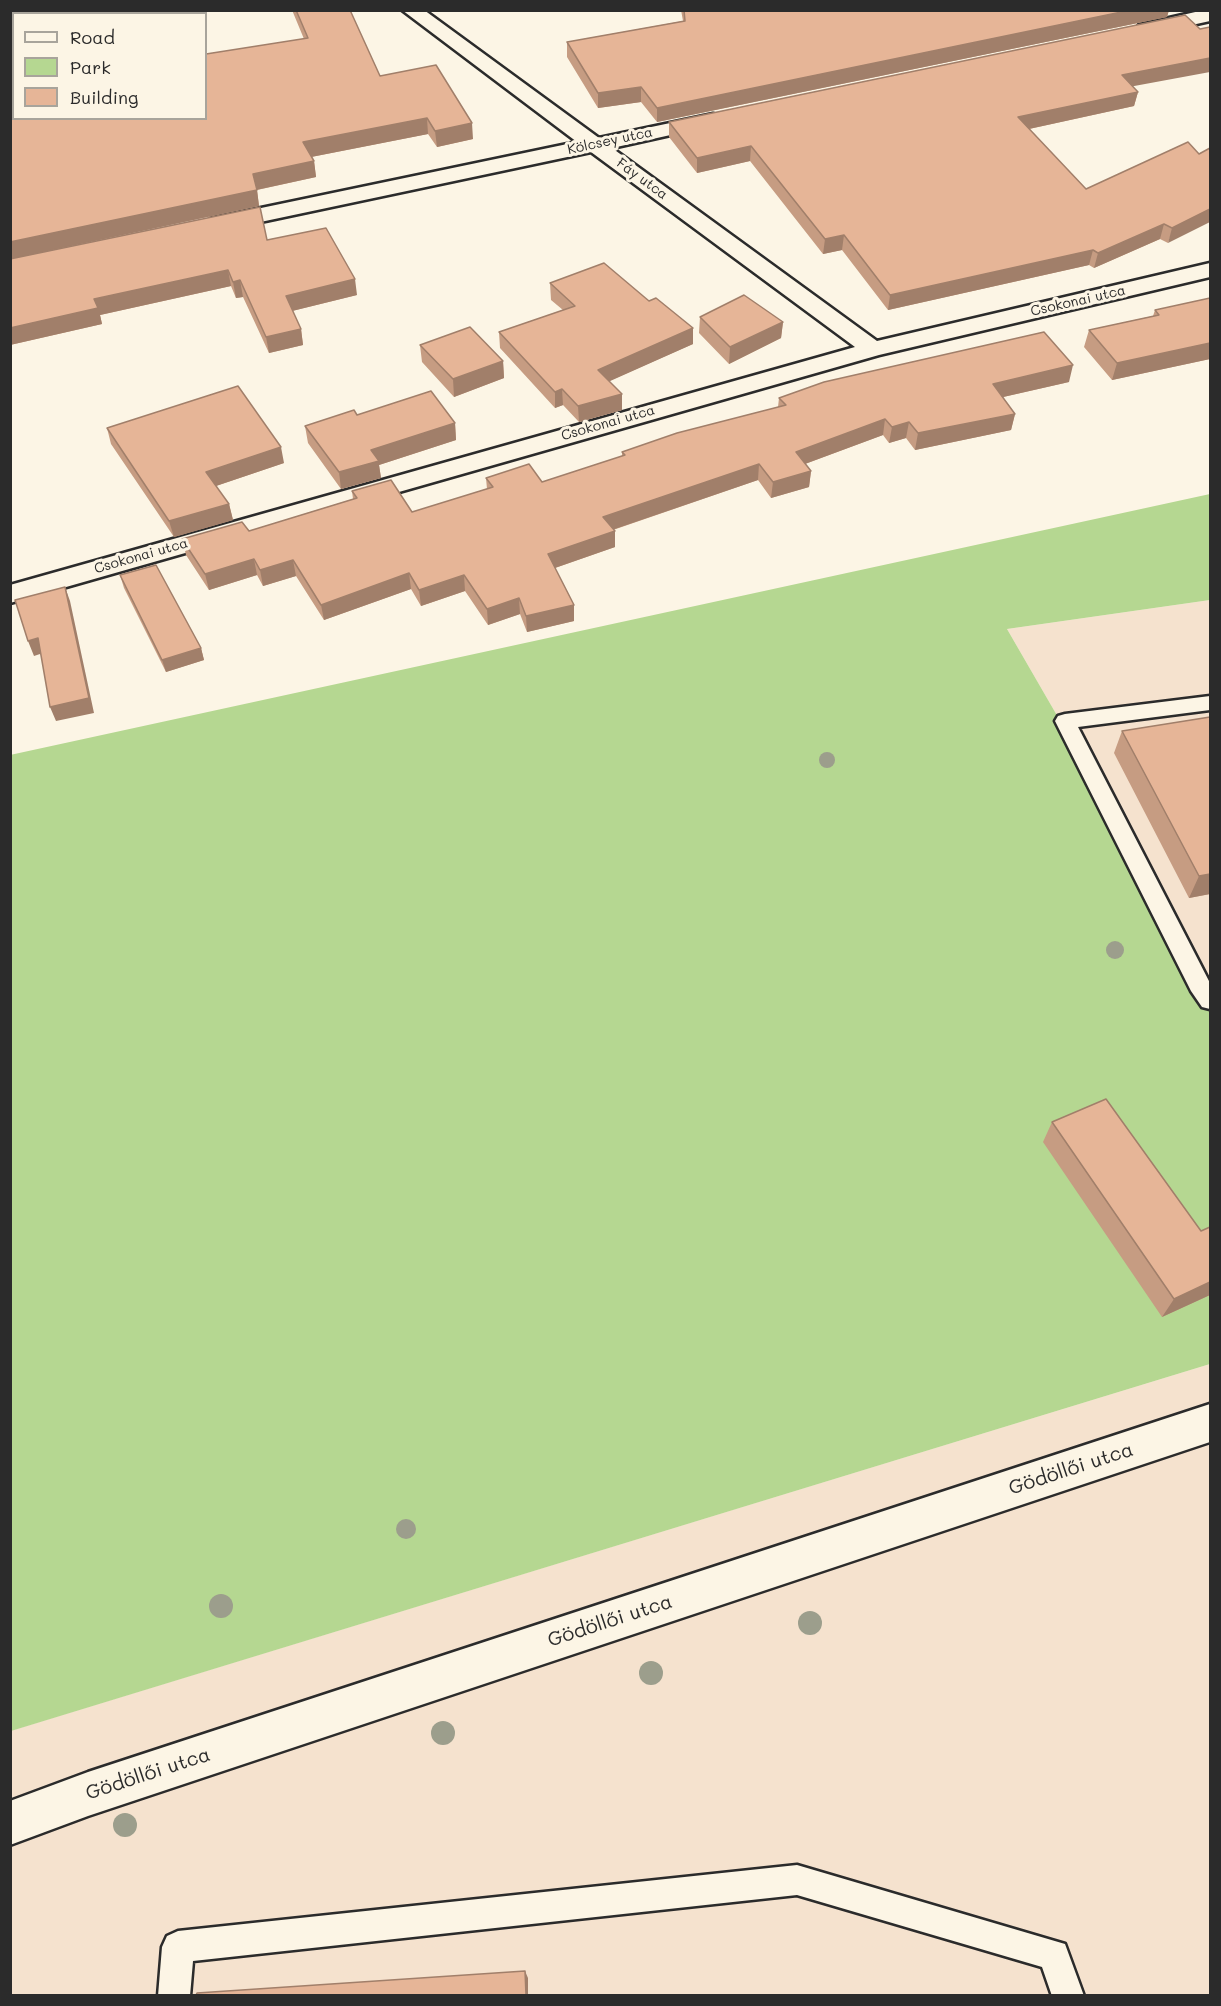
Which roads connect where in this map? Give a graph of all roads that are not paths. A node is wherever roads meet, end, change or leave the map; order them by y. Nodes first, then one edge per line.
1 (411, 10) edge
2 (1210, 15) edge
3 (1129, 33) edge
4 (734, 115) edge
5 (595, 144) junction
6 (197, 228) edge
7 (1210, 270) edge
8 (873, 349) junction
9 (10, 594) edge
10 (1210, 704) edge
11 (1207, 987) edge
12 (1210, 1423) edge
13 (10, 1823) edge
14 (174, 1995) edge
15 (1068, 1995) edge

1 - 5 street, Fáy utca
2 - 3 street
4 - 5 street, Kölcsey utca
5 - 6 street, Kölcsey utca
5 - 8 street, Fáy utca
7 - 8 street, Csokonai utca
8 - 9 street, Csokonai utca
10 - 11 lane
12 - 13 street, Gödöllői utca
14 - 15 lane

